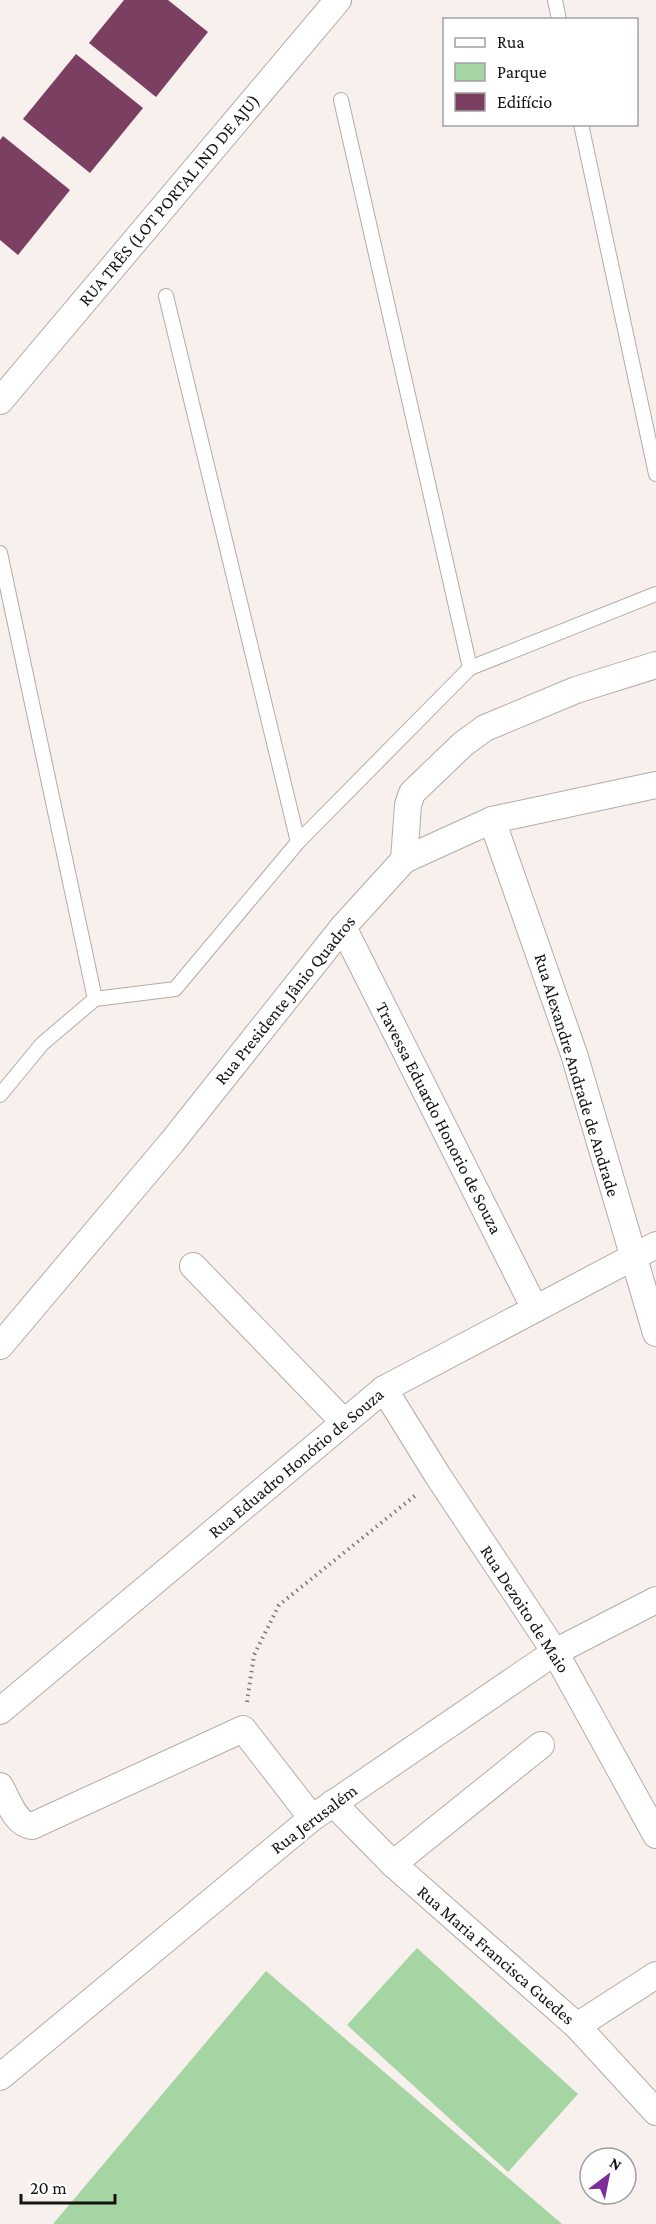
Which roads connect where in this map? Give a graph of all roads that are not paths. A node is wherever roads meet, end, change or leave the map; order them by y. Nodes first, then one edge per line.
1 (338, 0) edge
2 (555, 0) edge
3 (559, 18) edge
4 (341, 100) dead end
5 (581, 126) edge
6 (166, 296) dead end
7 (0, 401) edge
8 (656, 474) edge
9 (0, 554) edge
10 (656, 594) edge
11 (656, 665) edge
12 (470, 668) junction
13 (656, 785) edge
14 (492, 820) junction
15 (298, 842) junction
16 (404, 860) junction
17 (343, 927) junction
18 (95, 999) junction
19 (0, 1095) edge
20 (656, 1245) edge
21 (634, 1258) junction
22 (194, 1266) dead end
23 (536, 1309) junction
24 (656, 1333) edge
25 (0, 1346) edge
26 (384, 1389) junction
27 (344, 1422) junction
28 (656, 1600) edge
29 (555, 1652) junction
30 (0, 1711) edge
31 (541, 1745) dead end
32 (0, 1786) edge
33 (333, 1803) junction
34 (312, 1818) junction
35 (656, 1835) edge
36 (393, 1864) junction
37 (656, 1975) edge
38 (577, 2026) junction
39 (0, 2077) edge
40 (656, 2112) edge

1 - 7 street, RUA TRÊS (LOT PORTAL IND DE AJU)
2 - 3 lane
4 - 12 lane
5 - 8 lane
6 - 15 lane
9 - 18 lane
10 - 12 lane
11 - 16 street
12 - 15 lane
13 - 14 street, Rua Presidente Jânio Quadros
14 - 16 street, Rua Presidente Jânio Quadros
14 - 21 street, Rua Alexandre Andrade de Andrade
15 - 18 lane
16 - 17 street, Rua Presidente Jânio Quadros
17 - 23 street, Travessa Eduardo Honorio de Souza
17 - 25 street, Rua Presidente Jânio Quadros
18 - 19 lane
20 - 21 street, Rua Eduadro Honório de Souza
21 - 23 street, Rua Eduadro Honório de Souza
21 - 24 street, Rua Alexandre Andrade de Andrade
22 - 27 street
23 - 26 street, Rua Eduadro Honório de Souza
26 - 27 street, Rua Eduadro Honório de Souza
26 - 29 street, Rua Dezoito de Maio
27 - 30 street, Rua Eduadro Honório de Souza
28 - 29 street, Rua Jerusalém
29 - 33 street, Rua Jerusalém
29 - 35 street, Rua Dezoito de Maio
31 - 36 street
32 - 34 street
33 - 34 street, Rua Jerusalém
33 - 36 street, Rua Maria Francisca Guedes
34 - 39 street, Rua Jerusalém
36 - 38 street, Rua Maria Francisca Guedes
37 - 38 street
38 - 40 street, Rua Maria Francisca Guedes

